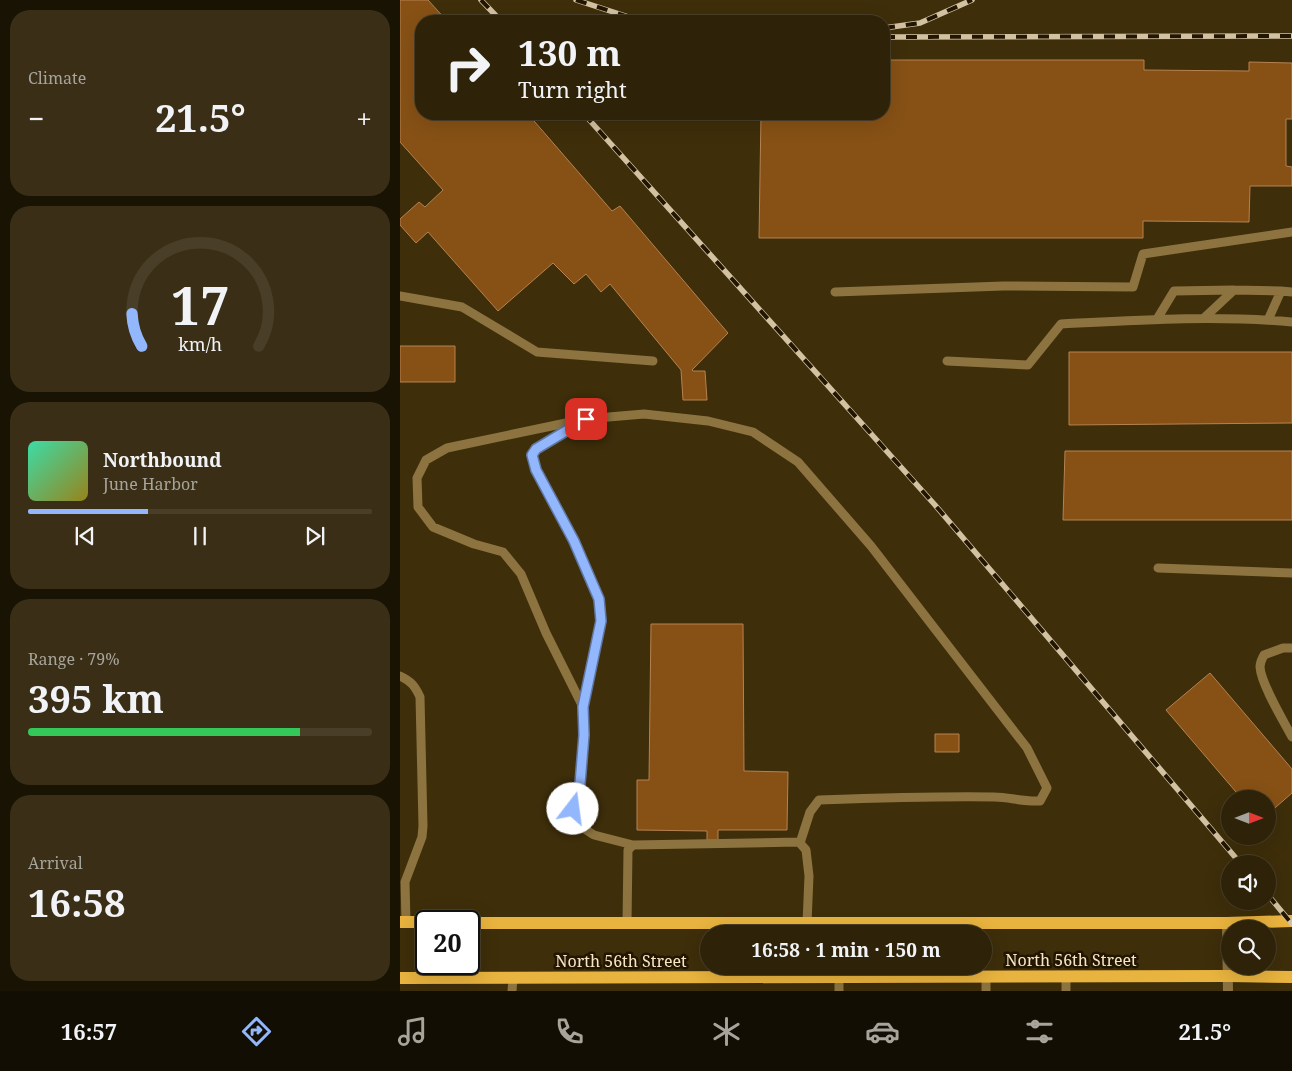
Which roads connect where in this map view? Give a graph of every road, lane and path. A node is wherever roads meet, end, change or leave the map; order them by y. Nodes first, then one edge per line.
1 (1292, 232) edge
2 (1234, 290) junction
3 (1280, 291) junction
4 (835, 292) dead end
5 (1292, 292) edge
6 (400, 296) edge
7 (1204, 318) junction
8 (1157, 319) junction
9 (1268, 320) junction
10 (1292, 322) edge
11 (947, 360) dead end
12 (653, 361) dead end
13 (586, 419) junction
14 (1158, 568) dead end
15 (1292, 572) edge
16 (1292, 648) edge
17 (400, 676) edge
18 (583, 707) junction
19 (1292, 737) edge
20 (800, 843) junction
21 (633, 845) junction
22 (403, 922) edge
23 (480, 922) edge
24 (1276, 922) edge
25 (1292, 922) edge
26 (627, 923) junction
27 (807, 923) junction
28 (1221, 923) edge
29 (986, 976) junction
30 (1066, 976) junction
31 (1228, 976) junction
32 (839, 977) junction
33 (1292, 977) edge
34 (400, 978) edge
35 (512, 978) junction
36 (512, 991) edge
37 (839, 991) edge
38 (986, 991) edge
39 (1066, 991) edge
40 (1228, 991) edge

1 - 4 lane
2 - 3 lane
2 - 7 lane
2 - 8 lane
3 - 5 lane
3 - 9 lane
6 - 12 lane
7 - 8 lane
7 - 9 lane
8 - 11 lane
9 - 10 lane
13 - 18 lane
13 - 18 lane
13 - 20 lane
14 - 15 lane
16 - 19 lane
17 - 22 lane
18 - 21 lane
20 - 21 lane
20 - 27 lane
21 - 26 lane
23 - 26 main road
24 - 25 main road
26 - 27 main road
27 - 28 main road
29 - 30 main road, North 56th Street
29 - 32 main road, North 56th Street
29 - 38 lane
30 - 31 main road, North 56th Street
30 - 39 lane
31 - 33 main road, North 56th Street
31 - 40 street
32 - 35 main road, North 56th Street
32 - 37 lane
34 - 35 main road, North 56th Street
35 - 36 lane

